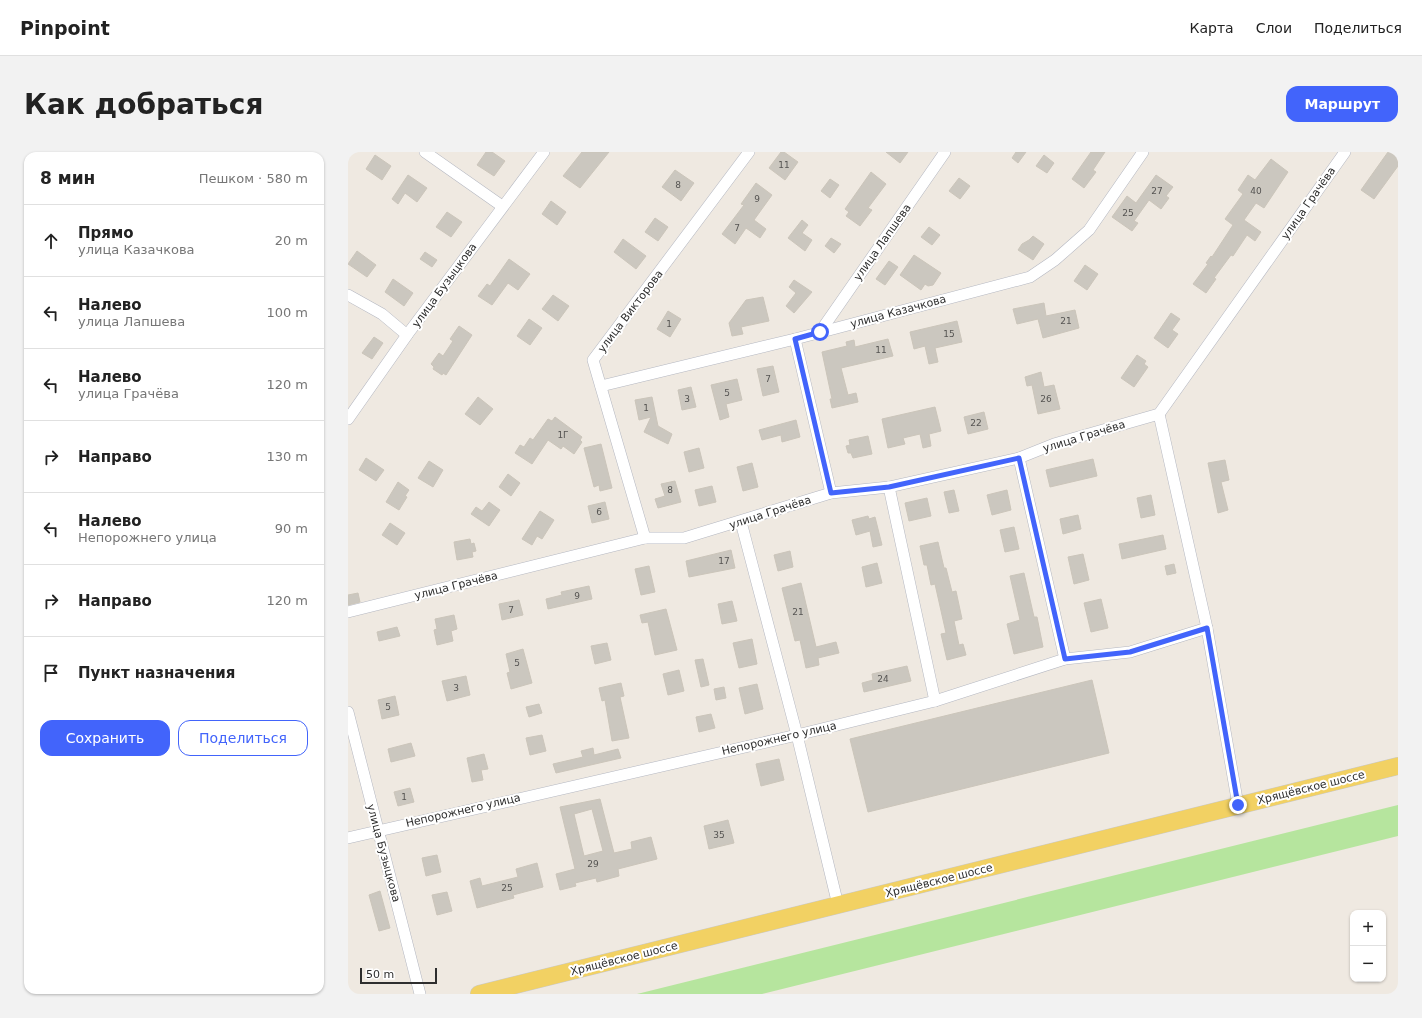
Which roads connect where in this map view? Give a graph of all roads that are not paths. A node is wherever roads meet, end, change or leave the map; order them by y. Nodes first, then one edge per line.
1 (425, 152) edge
2 (544, 152) edge
3 (749, 152) edge
4 (945, 152) edge
5 (1143, 152) edge
6 (1345, 152) edge
7 (502, 206) junction
8 (348, 295) edge
9 (820, 332) junction
10 (407, 335) junction
11 (795, 339) junction
12 (601, 386) junction
13 (1159, 414) junction
14 (348, 419) edge
15 (1019, 458) junction
16 (889, 487) junction
17 (831, 493) junction
18 (741, 522) junction
19 (645, 538) junction
20 (348, 612) edge
21 (1207, 628) junction
22 (1065, 659) junction
23 (935, 701) junction
24 (348, 712) edge
25 (797, 735) junction
26 (1398, 766) edge
27 (1238, 805) junction
28 (377, 830) junction
29 (348, 838) edge
30 (838, 905) junction
31 (420, 994) edge
32 (480, 994) edge

1 - 7 street
2 - 7 street, улица Бузыцкова
3 - 12 street, улица Викторова
4 - 9 street, улица Лапшева
5 - 9 street, улица Казачкова
6 - 13 street, улица Грачёва
7 - 10 street, улица Бузыцкова
8 - 10 street
9 - 11 street, улица Казачкова
10 - 14 street, улица Бузыцкова
11 - 12 street, улица Казачкова
11 - 17 street
12 - 19 street, улица Викторова
13 - 15 street, улица Грачёва
13 - 21 street
15 - 16 street, улица Грачёва
15 - 22 street
16 - 17 street, улица Грачёва
16 - 23 street
17 - 18 street, улица Грачёва
18 - 19 street, улица Грачёва
18 - 25 street
19 - 20 street, улица Грачёва
21 - 22 street, Непорожнего улица
21 - 27 street
22 - 23 street, Непорожнего улица
23 - 25 street, Непорожнего улица
24 - 28 street, улица Бузыцкова
25 - 28 street, Непорожнего улица
25 - 30 street
26 - 27 main road, Хрящёвское шоссе
27 - 30 main road, Хрящёвское шоссе
28 - 29 street, Непорожнего улица
28 - 31 street, улица Бузыцкова
30 - 32 main road, Хрящёвское шоссе

